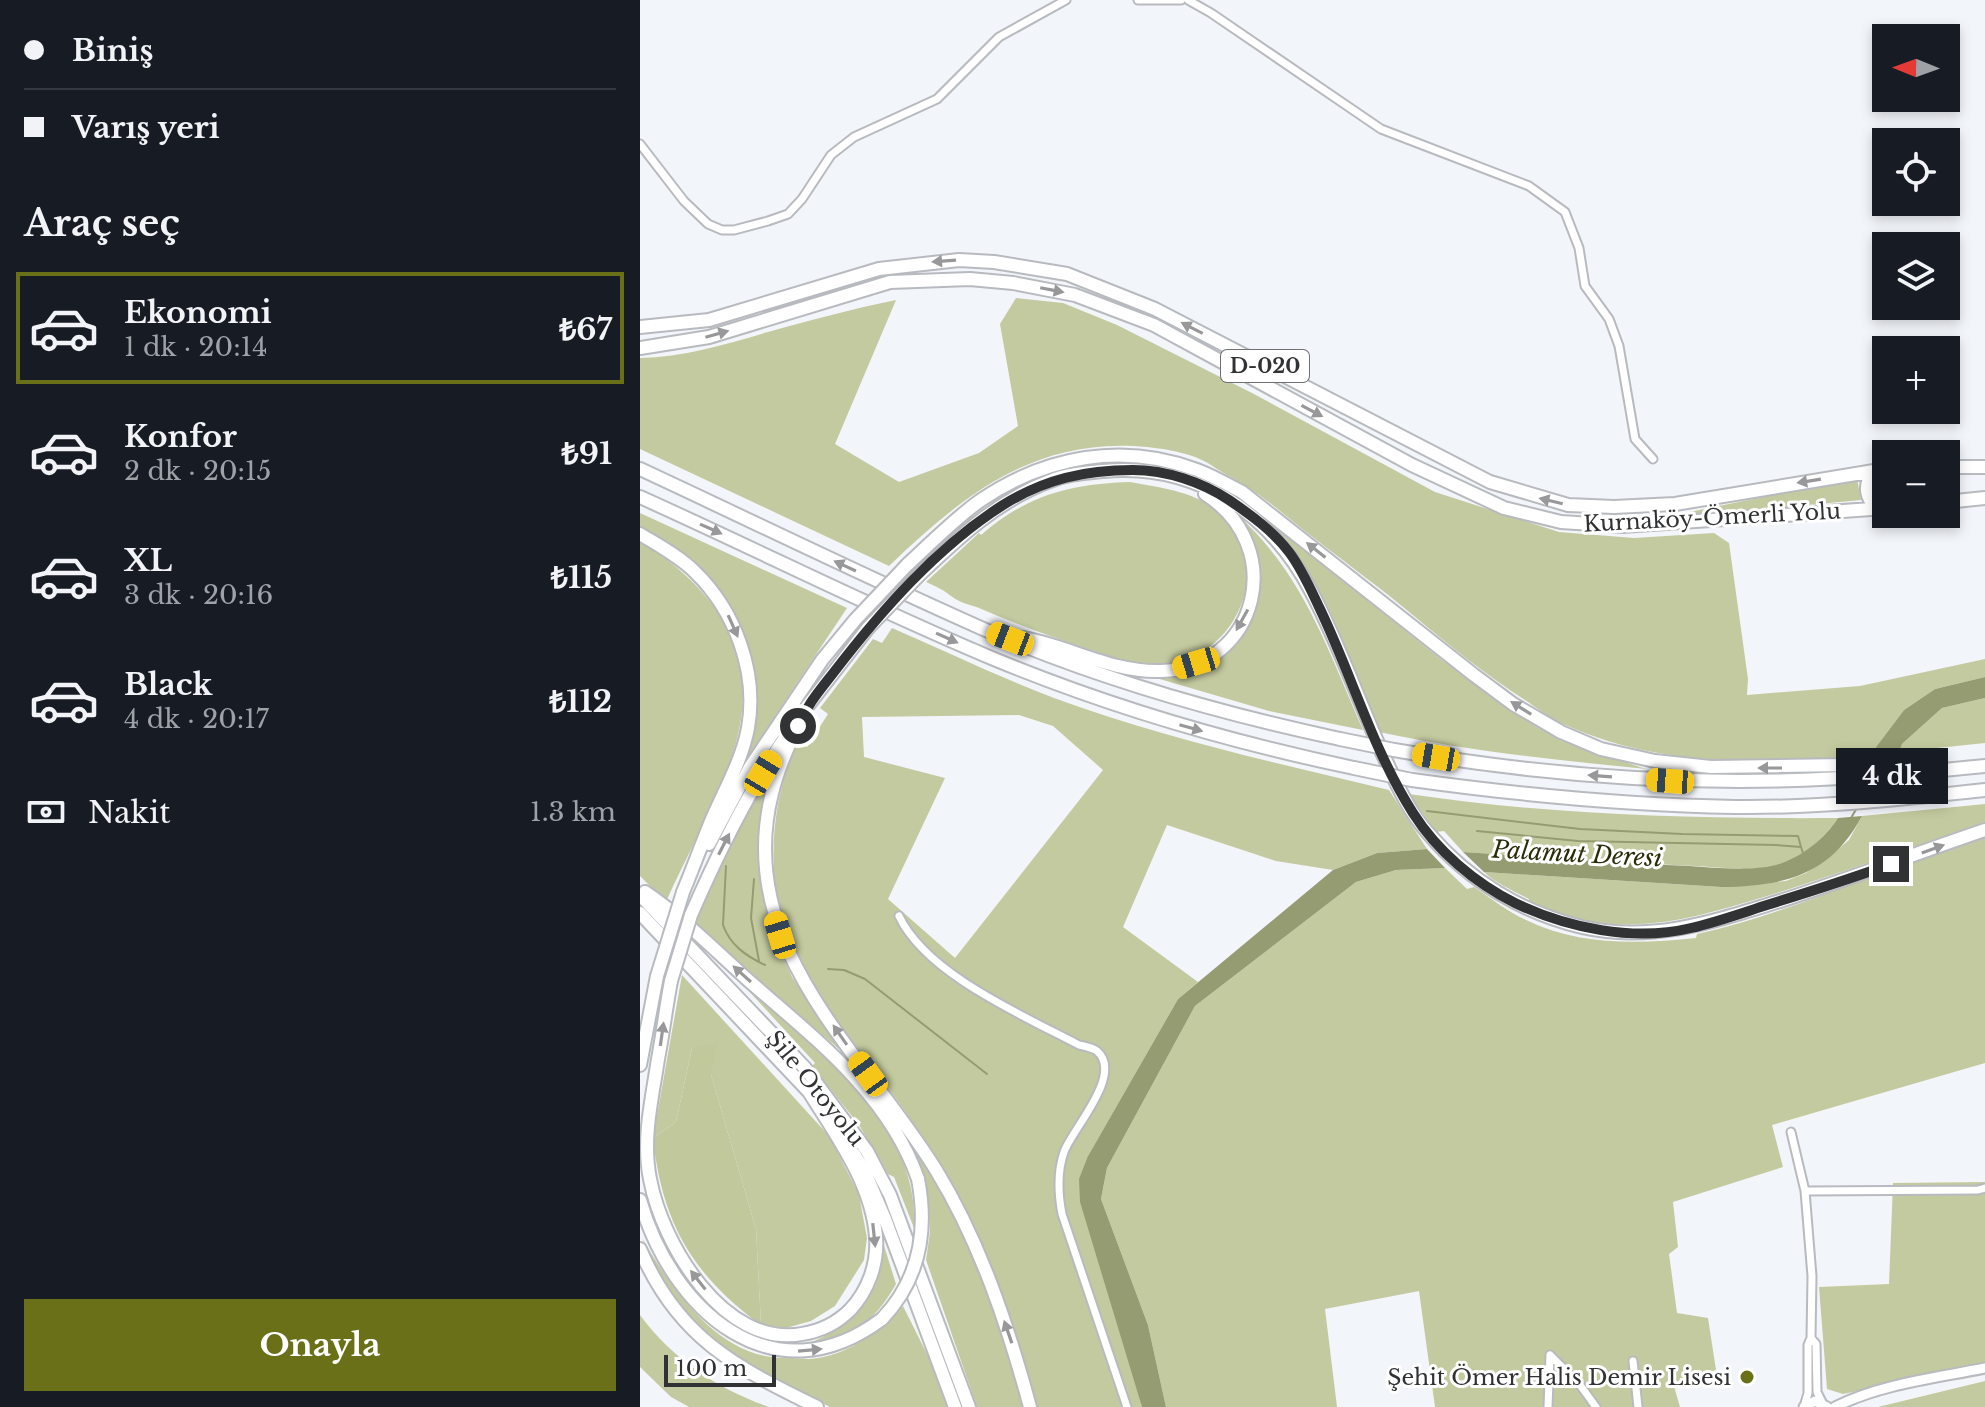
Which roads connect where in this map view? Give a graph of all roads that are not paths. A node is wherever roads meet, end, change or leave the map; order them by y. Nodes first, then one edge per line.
1 (1066, 0) edge
2 (1138, 0) edge
3 (1181, 0) edge
4 (1188, 0) edge
5 (640, 144) edge
6 (640, 327) edge
7 (640, 348) edge
8 (1653, 459) dead end
9 (1960, 467) edge
10 (1985, 467) edge
11 (640, 469) edge
12 (1872, 471) edge
13 (1167, 474) junction
14 (1872, 476) edge
15 (640, 497) edge
16 (1985, 498) edge
17 (1960, 501) edge
18 (1872, 503) edge
19 (1872, 509) edge
20 (640, 534) edge
21 (982, 628) junction
22 (805, 709) junction
23 (1985, 766) edge
24 (1847, 772) junction
25 (1985, 790) edge
26 (1985, 830) edge
27 (640, 888) edge
28 (683, 892) junction
29 (640, 895) edge
30 (640, 913) edge
31 (899, 916) dead end
32 (657, 976) junction
33 (640, 1027) edge
34 (640, 1065) edge
35 (808, 1090) junction
36 (1791, 1132) dead end
37 (1985, 1188) edge
38 (1805, 1191) junction
39 (640, 1200) edge
40 (640, 1249) edge
41 (1811, 1338) junction
42 (1633, 1361) dead end
43 (1985, 1368) edge
44 (1825, 1405) edge
45 (817, 1407) edge
46 (955, 1407) edge
47 (969, 1407) edge
48 (1030, 1407) edge
49 (1127, 1407) edge
50 (1548, 1407) edge
51 (1596, 1407) edge
52 (1638, 1407) edge
53 (1804, 1407) edge
54 (1835, 1407) edge

1 - 5 street
2 - 3 street
4 - 8 street
12 -> 6 highway, Kurnaköy-Ömerli Yolu / D-020
7 -> 19 highway, Kurnaköy-Ömerli Yolu / D-020
9 - 10 highway
21 -> 11 highway
13 -> 21 highway
13 - 22 highway, bridge
13 -> 26 highway
14 - 18 highway
15 -> 25 highway, bridge
16 - 17 highway
20 -> 28 highway
24 -> 21 highway, bridge
35 -> 22 highway, bridge
48 -> 22 highway
23 - 24 highway
24 -> 28 highway, bridge
39 -> 27 highway, bridge
28 - 32 highway, bridge
29 - 47 highway, Şile Otoyolu
30 - 35 highway, Şile Otoyolu
31 - 49 street
32 - 33 highway
32 - 34 highway
35 - 46 highway, Şile Otoyolu
36 - 38 street
37 - 38 street
38 - 41 street
40 - 45 highway
41 - 44 street
41 - 53 street
42 - 52 street
43 - 54 street
44 - 53 street
50 - 51 street

